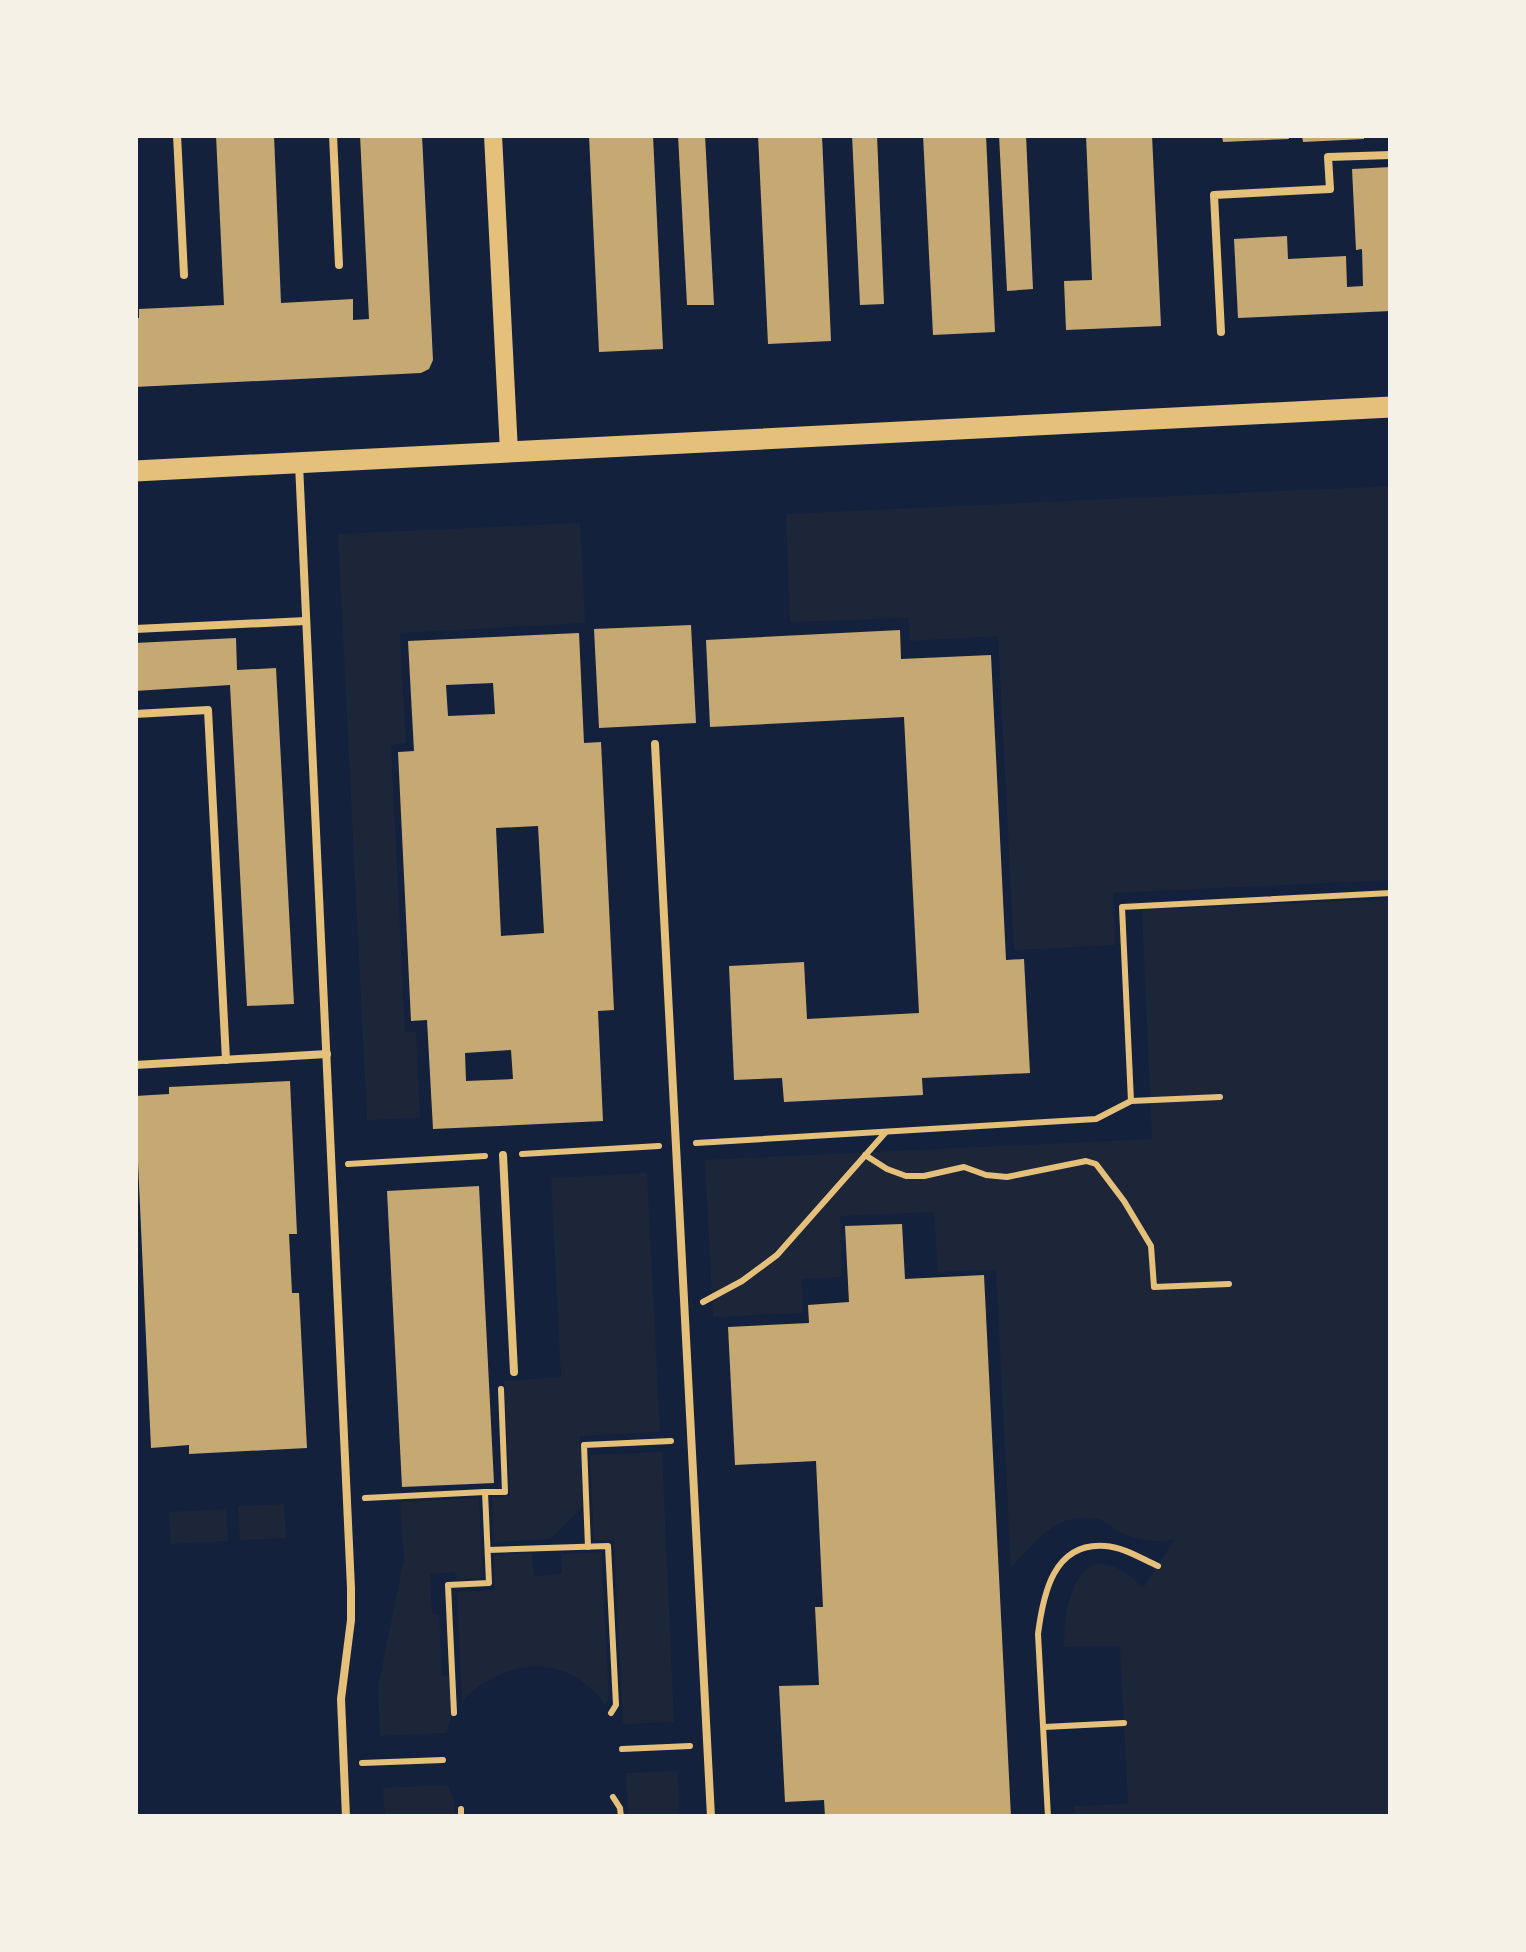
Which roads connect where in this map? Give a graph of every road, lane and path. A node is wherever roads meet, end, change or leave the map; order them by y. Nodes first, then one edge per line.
1 (177, 135) edge
2 (332, 135) edge
3 (493, 135) edge
4 (1391, 154) edge
5 (339, 265) dead end
6 (184, 275) dead end
7 (1221, 332) dead end
8 (1391, 407) edge
9 (509, 452) junction
10 (298, 463) junction
11 (135, 471) edge
12 (306, 621) junction
13 (135, 629) edge
14 (135, 714) edge
15 (655, 744) dead end
16 (1391, 893) edge
17 (327, 1054) junction
18 (226, 1060) junction
19 (135, 1065) edge
20 (1220, 1097) dead end
21 (1131, 1101) junction
22 (886, 1132) junction
23 (676, 1144) junction
24 (503, 1155) junction
25 (865, 1155) junction
26 (333, 1165) junction
27 (1228, 1284) dead end
28 (684, 1313) junction
29 (514, 1372) joint
30 (691, 1440) junction
31 (485, 1492) junction
32 (347, 1499) junction
33 (588, 1546) junction
34 (488, 1550) junction
35 (1159, 1566) dead end
36 (454, 1713) dead end
37 (611, 1713) dead end
38 (1124, 1723) dead end
39 (1043, 1727) junction
40 (707, 1745) junction
41 (622, 1749) dead end
42 (443, 1760) dead end
43 (344, 1764) junction
44 (613, 1797) dead end
45 (346, 1817) edge
46 (621, 1817) edge
47 (711, 1817) edge
48 (1048, 1817) edge

1 - 6 lane
2 - 5 lane
3 - 9 street
4 - 7 lane
8 - 9 main road
9 - 10 main road
10 - 11 main road
10 - 12 lane
12 - 13 lane
12 - 17 lane
14 - 18 lane
15 - 23 lane
16 - 21 path
17 - 18 lane
17 - 26 lane
18 - 19 lane
20 - 21 path
21 - 22 path
22 - 23 path
22 - 25 path
23 - 24 path
23 - 28 lane
24 - 26 path
24 - 29 lane
25 - 27 path
25 - 28 path
26 - 32 lane
28 - 30 lane
29 - 31 path
30 - 33 path
30 - 40 lane
31 - 32 path
31 - 34 path
32 - 43 lane
33 - 34 path
33 - 37 path
34 - 36 path
35 - 39 path
38 - 39 path
39 - 48 path
40 - 41 path
40 - 47 lane
42 - 43 path
43 - 45 lane
44 - 46 path

